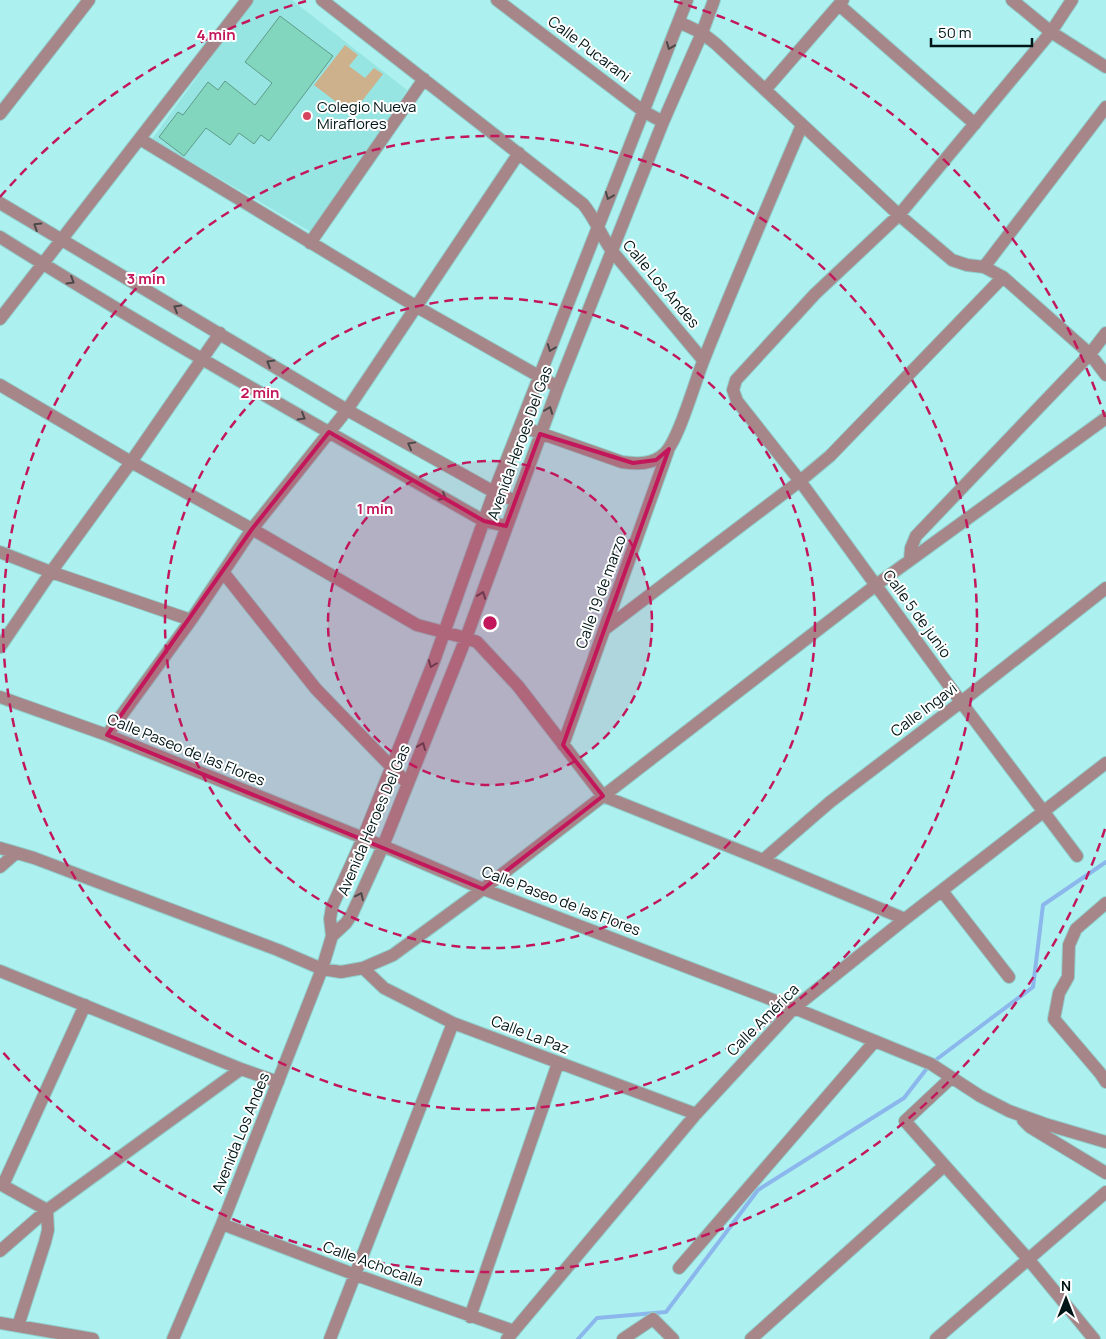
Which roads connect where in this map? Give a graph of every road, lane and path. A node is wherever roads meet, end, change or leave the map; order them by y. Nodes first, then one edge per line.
1 (89, 0) edge
2 (248, 0) edge
3 (322, 0) edge
4 (497, 0) edge
5 (687, 0) edge
6 (1012, 0) edge
7 (1072, 0) edge
8 (710, 1) edge
9 (841, 3) edge
10 (679, 22) junction
11 (1051, 32) junction
12 (702, 33) junction
13 (1106, 67) edge
14 (424, 79) junction
15 (765, 90) junction
16 (1106, 107) edge
17 (643, 111) junction
18 (0, 114) edge
19 (663, 122) junction
20 (975, 124) junction
21 (802, 125) junction
22 (140, 139) junction
23 (519, 153) junction
24 (0, 203) edge
25 (899, 215) junction
26 (597, 226) junction
27 (0, 238) edge
28 (61, 241) junction
29 (310, 242) junction
30 (612, 251) junction
31 (43, 264) junction
32 (984, 268) junction
33 (1003, 277) junction
34 (417, 306) junction
35 (0, 319) edge
36 (220, 333) junction
37 (1106, 333) edge
38 (1090, 354) junction
39 (201, 359) junction
40 (703, 360) junction
41 (1106, 375) edge
42 (539, 377) junction
43 (0, 385) edge
44 (558, 387) junction
45 (347, 410) junction
46 (1106, 418) edge
47 (520, 426) junction
48 (329, 432) junction
49 (540, 434) junction
50 (669, 449) junction
51 (131, 462) junction
52 (800, 481) junction
53 (494, 492) junction
54 (516, 501) junction
55 (484, 521) junction
56 (506, 526) junction
57 (252, 529) junction
58 (0, 552) edge
59 (910, 559) junction
60 (51, 572) junction
61 (223, 572) junction
62 (876, 585) junction
63 (1106, 588) edge
64 (191, 620) junction
65 (604, 629) junction
66 (444, 632) junction
67 (466, 638) junction
68 (0, 647) edge
69 (0, 697) edge
70 (961, 702) junction
71 (107, 735) junction
72 (563, 745) junction
73 (1106, 763) edge
74 (391, 768) junction
75 (407, 783) junction
76 (603, 796) junction
77 (1044, 811) junction
78 (363, 838) junction
79 (383, 846) junction
80 (0, 848) edge
81 (16, 853) junction
82 (1078, 856) dead end
83 (763, 860) junction
84 (0, 867) edge
85 (483, 889) junction
86 (942, 891) junction
87 (1106, 903) edge
88 (905, 919) junction
89 (332, 936) junction
90 (363, 968) junction
91 (322, 969) junction
92 (0, 971) edge
93 (1009, 977) dead end
94 (85, 1006) junction
95 (794, 1008) junction
96 (453, 1023) junction
97 (875, 1041) junction
98 (558, 1063) junction
99 (241, 1069) junction
100 (1104, 1074) edge
101 (951, 1078) junction
102 (278, 1082) junction
103 (1016, 1113) junction
104 (696, 1114) junction
105 (1106, 1142) edge
106 (944, 1166) junction
107 (1106, 1173) edge
108 (1, 1184) edge
109 (1106, 1192) edge
110 (48, 1210) junction
111 (222, 1224) junction
112 (0, 1251) edge
113 (1029, 1260) junction
114 (679, 1268) dead end
115 (356, 1275) junction
116 (470, 1317) junction
117 (0, 1323) edge
118 (18, 1326) junction
119 (511, 1335) edge
120 (93, 1339) edge
121 (174, 1339) edge
122 (330, 1339) edge
123 (623, 1339) edge
124 (673, 1339) edge
125 (751, 1339) edge
126 (936, 1339) edge
127 (1094, 1339) edge

1 - 18 street
2 - 22 street
3 - 14 street, Calle Los Andes
4 - 17 street, Calle Pucarani
5 - 10 street, Avenida Heroes Del Gas
6 - 11 street
7 - 11 street
8 - 12 street, Avenida Heroes Del Gas
9 - 15 street
9 - 20 street
10 - 12 street
10 -> 17 street, Avenida Heroes Del Gas
11 - 13 street
11 - 20 street
12 - 15 street
12 - 19 street, Avenida Heroes Del Gas
14 - 23 street, Calle Los Andes
14 - 29 street
15 - 21 street
16 - 32 street
17 - 19 street, Calle Pucarani
17 -> 26 street, Avenida Heroes Del Gas
19 - 30 street, Avenida Heroes Del Gas
20 - 25 street
21 - 25 street
21 - 40 street, Calle 19 de marzo
22 - 28 street
22 - 29 street
23 - 26 street, Calle Los Andes
23 - 34 street
28 -> 24 street
25 - 32 street
25 - 52 street, Calle 5 de junio
26 - 30 street, Calle Los Andes
26 -> 42 street, Avenida Heroes Del Gas
27 - 31 street
28 - 31 street
36 -> 28 street
29 - 34 street
30 - 40 street, Calle Los Andes
30 - 44 street, Avenida Heroes Del Gas
31 - 35 street
31 -> 39 street
32 - 33 street
33 - 38 street
33 - 52 street
34 - 42 street
34 - 45 street
36 - 39 street
45 -> 36 street
37 - 38 street
38 - 41 street
38 - 59 street
39 -> 48 street
39 - 51 street
40 - 50 street, Calle 19 de marzo
42 - 44 street
42 - 47 street, Avenida Heroes Del Gas
43 - 51 street
49 -> 44 street, Avenida Heroes Del Gas
45 - 48 street
53 -> 45 street
46 - 59 street
47 - 49 street
47 - 53 street, Avenida Heroes Del Gas
48 -> 55 street
48 - 57 street
49 - 50 street
49 - 54 street, Avenida Heroes Del Gas
50 - 65 street, Calle 19 de marzo
51 - 57 street
51 - 60 street
52 - 62 street, Calle 5 de junio
52 - 65 street
53 - 54 street
53 - 55 street, Avenida Heroes Del Gas
54 - 56 street, Avenida Heroes Del Gas
55 - 56 street
55 - 66 street, Avenida Heroes Del Gas
67 -> 56 street, Avenida Heroes Del Gas
57 - 61 street
57 - 66 street
58 - 60 street
59 - 62 street
60 - 64 street
60 - 68 street
61 - 64 street
61 - 74 street
62 - 70 street, Calle 5 de junio
62 - 76 street
63 - 70 street, Calle Ingavi
64 - 71 street
65 - 72 street, Calle 19 de marzo
66 - 67 street
66 -> 74 street, Avenida Heroes Del Gas
67 - 72 street
75 -> 67 street, Avenida Heroes Del Gas
69 - 71 street, Calle Paseo de las Flores
70 - 77 street, Calle 5 de junio
70 - 83 street, Calle Ingavi
71 - 78 street, Calle Paseo de las Flores
72 - 76 street
73 - 77 street, Calle América
74 - 75 street
74 - 78 street, Avenida Heroes Del Gas
75 - 79 street, Avenida Heroes Del Gas
76 - 83 street
76 - 85 street
77 - 82 street, Calle 5 de junio
77 - 86 street, Calle América
78 - 79 street, Calle Paseo de las Flores
78 - 89 street, Avenida Heroes Del Gas
79 - 85 street, Calle Paseo de las Flores
89 -> 79 street, Avenida Heroes Del Gas
80 - 81 street
81 - 84 street
81 - 91 street
83 - 88 street
85 - 90 street
85 - 95 street, Calle Paseo de las Flores
86 - 88 street, Calle América
86 - 93 street
87 - 100 street
88 - 95 street, Calle América
89 - 91 street, Avenida Los Andes
90 - 91 street
90 - 96 street, Calle La Paz
91 - 102 street, Avenida Los Andes
92 - 94 street
94 - 99 street
94 - 108 street
95 - 97 street, Calle Paseo de las Flores
95 - 104 street, Calle América
96 - 98 street, Calle La Paz
96 - 115 street
97 - 101 street, Calle Paseo de las Flores
97 - 114 street
98 - 104 street, Calle La Paz
98 - 116 street
99 - 102 street
99 - 110 street
101 - 103 street, Calle Paseo de las Flores
101 - 106 street
102 - 111 street, Avenida Los Andes
103 - 105 street, Calle Paseo de las Flores
103 - 107 street
104 - 119 street, Calle América
106 - 113 street
106 - 125 street
108 - 110 street
109 - 113 street
110 - 112 street
110 - 118 street
111 - 115 street, Calle Achocalla
111 - 121 street, Avenida Los Andes
113 - 126 street
113 - 127 street
115 - 116 street, Calle Achocalla
115 - 122 street
116 - 119 street, Calle Achocalla
117 - 118 street
118 - 120 street
123 - 124 street

